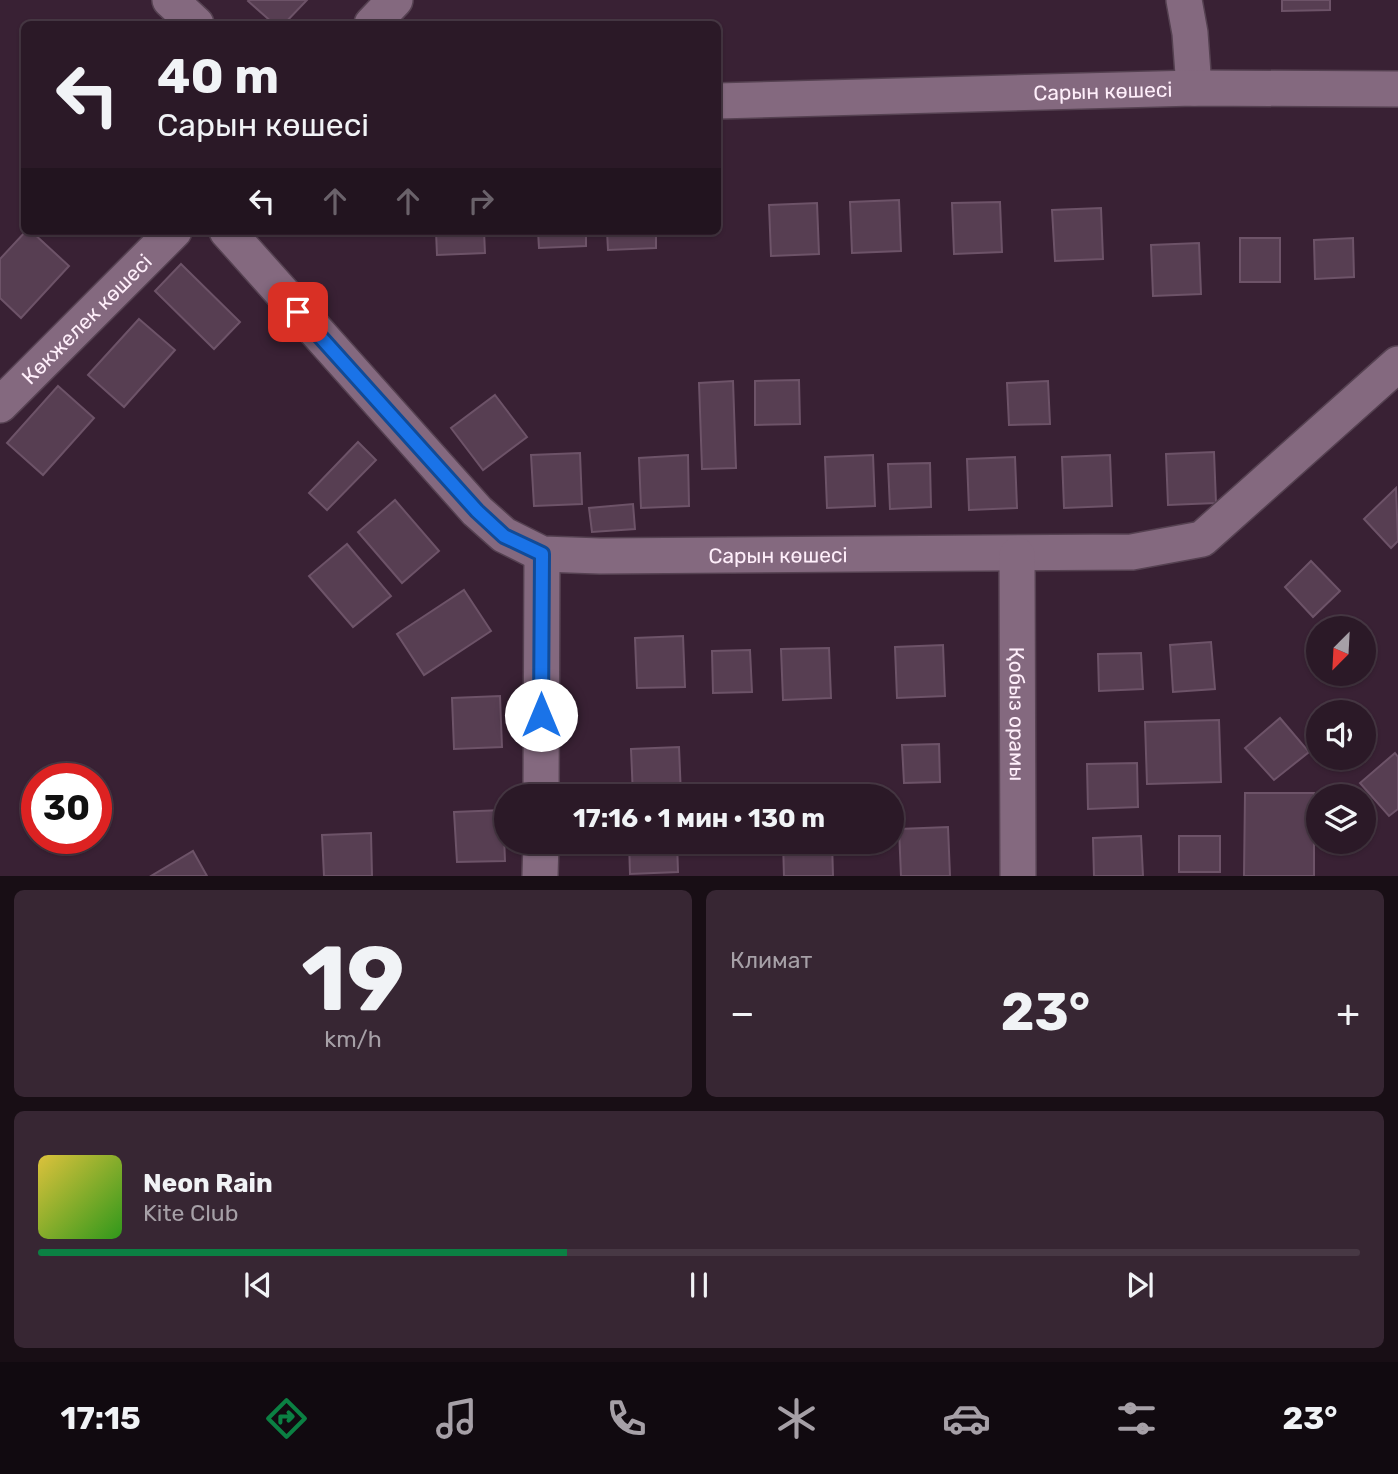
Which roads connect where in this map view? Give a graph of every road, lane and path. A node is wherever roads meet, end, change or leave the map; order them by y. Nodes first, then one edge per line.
1 (170, 0) edge
2 (395, 0) edge
3 (1184, 0) edge
4 (193, 21) edge
5 (375, 21) edge
6 (1194, 88) junction
7 (1398, 89) edge
8 (721, 101) edge
9 (170, 235) edge
10 (231, 235) edge
11 (1398, 364) edge
12 (0, 405) edge
13 (542, 554) junction
14 (1017, 555) junction
15 (541, 784) edge
16 (541, 854) edge
17 (540, 876) edge
18 (1018, 876) edge

1 - 4 street
2 - 5 street
3 - 6 street, Сарын көшесі
6 - 7 street, Сарын көшесі
6 - 8 street, Сарын көшесі
9 - 12 street, Көкжелек көшесі
10 - 13 street, Сарын көшесі
11 - 14 street, Сарын көшесі
13 - 14 street, Сарын көшесі
13 - 15 street
14 - 18 street, Қобыз орамы
16 - 17 street

